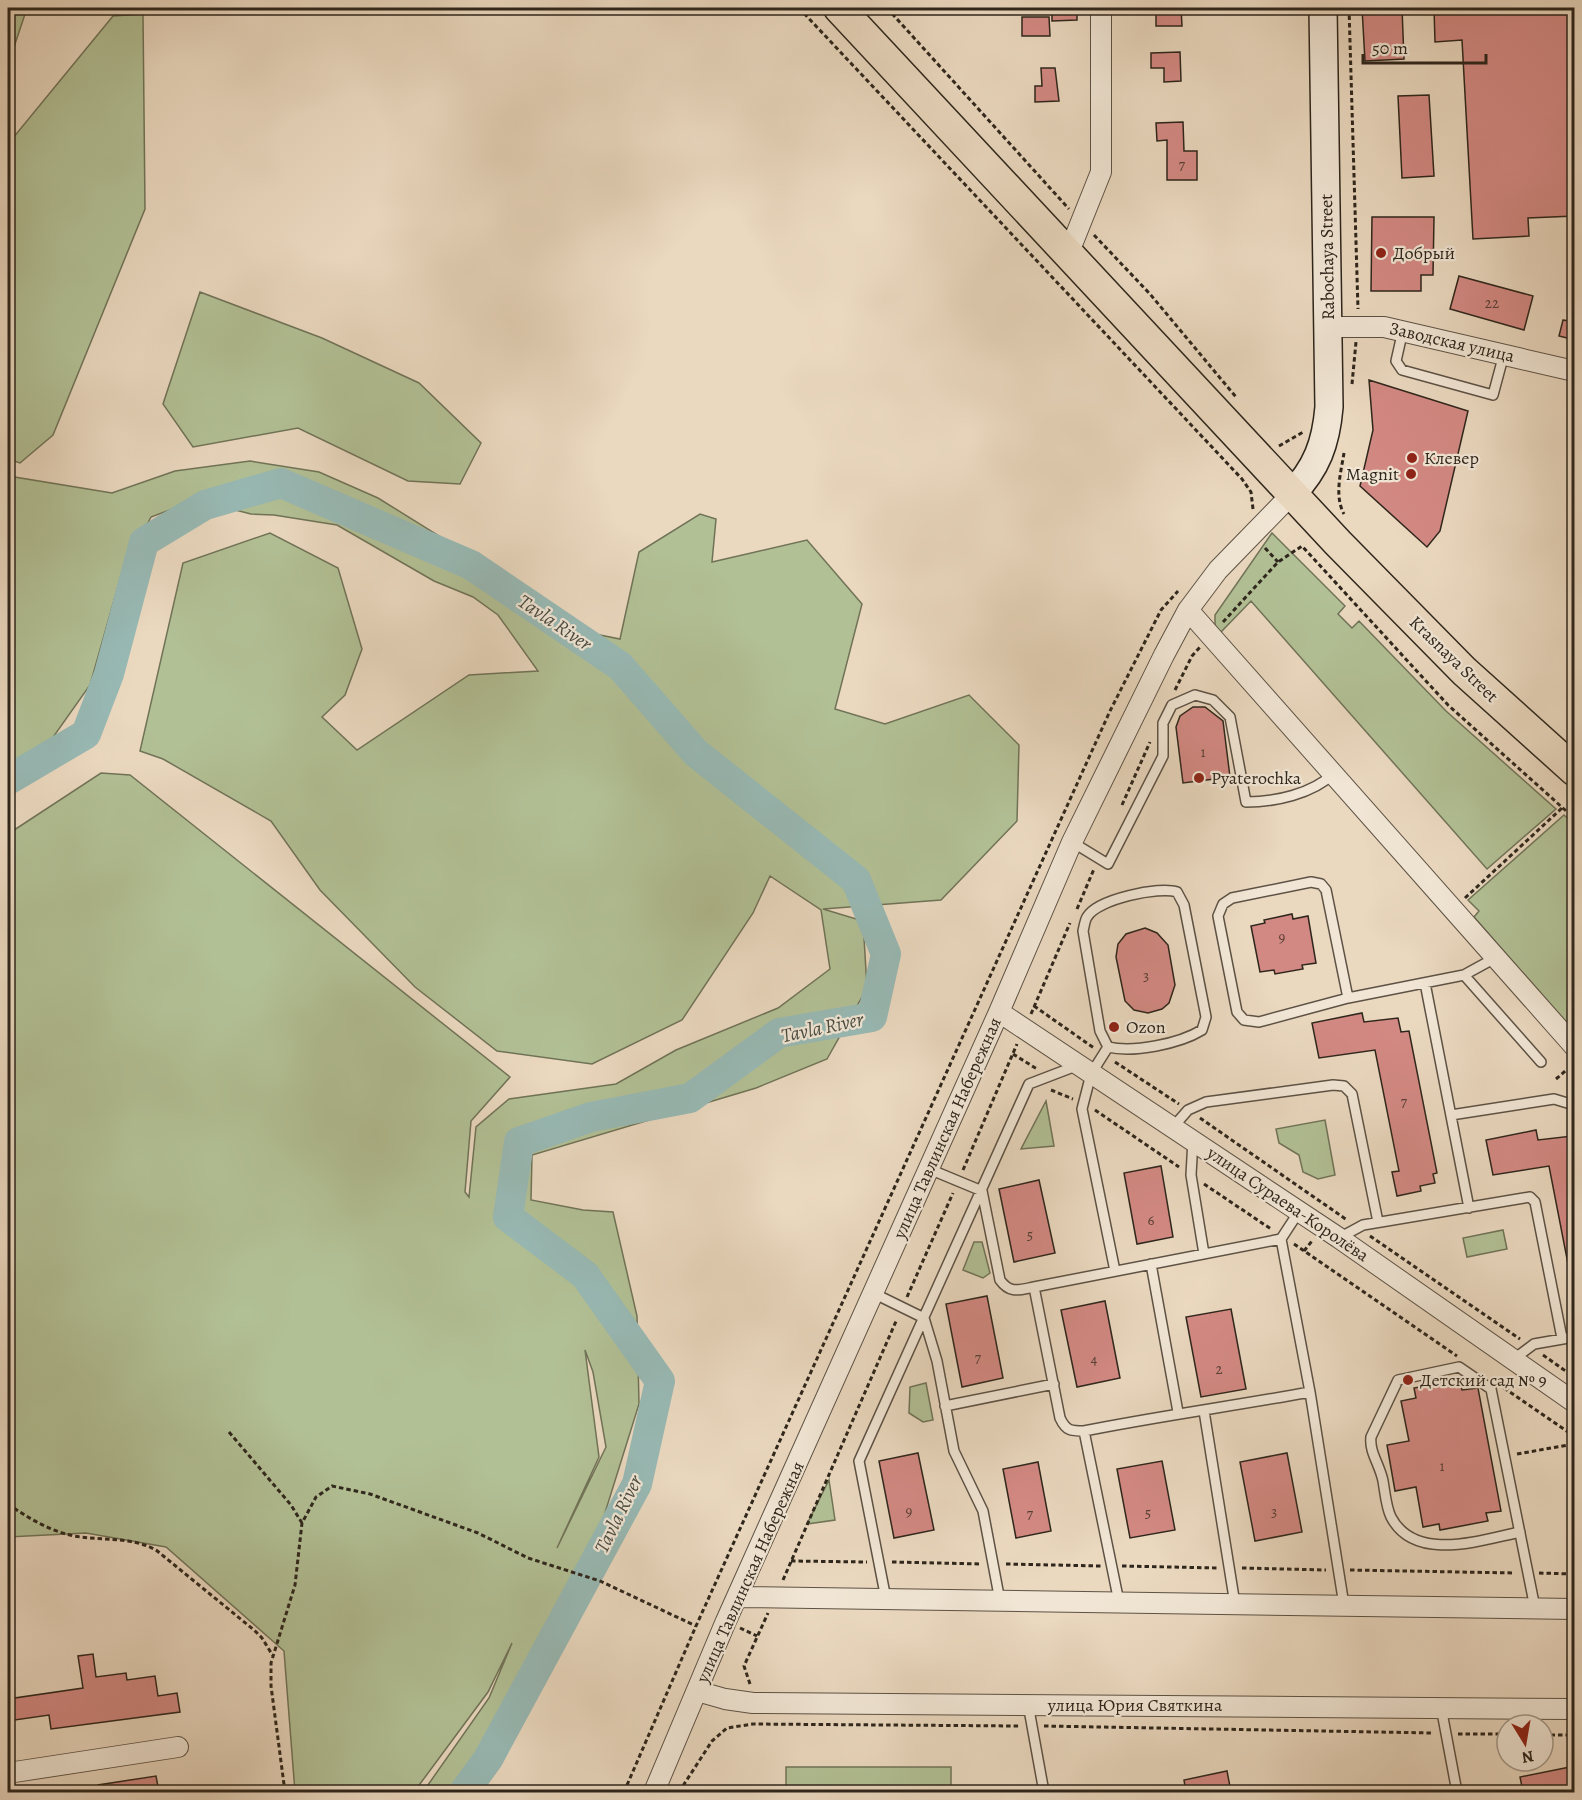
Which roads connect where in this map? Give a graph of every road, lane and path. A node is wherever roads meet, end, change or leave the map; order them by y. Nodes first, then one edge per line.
1 (799, 8) edge
2 (838, 8) edge
3 (887, 8) edge
4 (1101, 8) edge
5 (1323, 8) edge
6 (1349, 8) edge
7 (1081, 222) junction
8 (1069, 252) junction
9 (1358, 326) junction
10 (1328, 327) junction
11 (1403, 330) junction
12 (1504, 354) junction
13 (1575, 370) edge
14 (1351, 391) dead end
15 (1240, 402) dead end
16 (1327, 433) junction
17 (1277, 447) dead end
18 (1291, 495) junction
19 (1343, 533) junction
20 (1253, 535) junction
21 (1278, 562) junction
22 (1185, 584) dead end
23 (1188, 610) junction
24 (1211, 636) junction
25 (1171, 699) dead end
26 (1151, 742) dead end
27 (1575, 770) edge
28 (1333, 774) junction
29 (1122, 806) dead end
30 (1562, 808) junction
31 (1575, 818) edge
32 (1072, 842) junction
33 (1099, 859) junction
34 (1466, 904) dead end
35 (1076, 911) dead end
36 (1071, 922) dead end
37 (1495, 958) junction
38 (1464, 975) junction
39 (1425, 983) junction
40 (1348, 998) junction
41 (1034, 1006) junction
42 (999, 1012) junction
43 (1024, 1029) junction
44 (1575, 1046) edge
45 (1106, 1051) junction
46 (1013, 1054) junction
47 (1541, 1062) dead end
48 (1570, 1067) dead end
49 (1084, 1070) junction
50 (1044, 1078) junction
51 (1556, 1079) dead end
52 (1083, 1103) junction
53 (1575, 1105) edge
54 (1188, 1110) junction
55 (1451, 1115) junction
56 (1174, 1126) junction
57 (1193, 1140) junction
58 (929, 1169) junction
59 (1191, 1175) junction
60 (958, 1182) junction
61 (982, 1191) junction
62 (1469, 1208) junction
63 (1298, 1213) junction
64 (1378, 1222) junction
65 (1358, 1227) junction
66 (1282, 1238) junction
67 (1339, 1238) junction
68 (1204, 1254) junction
69 (1151, 1264) junction
70 (1114, 1271) junction
71 (1034, 1287) junction
72 (873, 1293) junction
73 (902, 1307) junction
74 (924, 1318) junction
75 (1575, 1336) edge
76 (1562, 1338) junction
77 (1531, 1346) junction
78 (1462, 1359) dead end
79 (1514, 1359) junction
80 (1575, 1377) edge
81 (1054, 1384) junction
82 (1500, 1385) dead end
83 (1310, 1392) junction
84 (1575, 1402) edge
85 (945, 1406) junction
86 (1204, 1411) junction
87 (1178, 1412) junction
88 (1084, 1431) junction
89 (229, 1432) dead end
90 (1575, 1436) edge
91 (1575, 1444) edge
92 (1505, 1456) junction
93 (8, 1504) edge
94 (302, 1523) junction
95 (1520, 1532) junction
96 (791, 1561) junction
97 (877, 1562) junction
98 (994, 1564) junction
99 (1113, 1566) junction
100 (1230, 1568) junction
101 (1339, 1570) junction
102 (1529, 1573) junction
103 (1575, 1574) edge
104 (738, 1597) junction
105 (776, 1598) junction
106 (885, 1599) junction
107 (1000, 1601) junction
108 (1119, 1602) junction
109 (1235, 1604) junction
110 (1344, 1605) junction
111 (1534, 1608) junction
112 (1575, 1609) edge
113 (696, 1626) junction
114 (273, 1656) junction
115 (697, 1691) junction
116 (753, 1702) junction
117 (1028, 1704) junction
118 (1441, 1707) junction
119 (1575, 1709) edge
120 (753, 1725) junction
121 (1031, 1726) junction
122 (1446, 1734) junction
123 (1495, 1734) edge
124 (1555, 1735) edge
125 (1575, 1735) edge
126 (178, 1747) dead end
127 (8, 1773) edge
128 (285, 1792) edge
129 (624, 1792) edge
130 (654, 1792) edge
131 (679, 1792) edge
132 (1044, 1792) edge
133 (1457, 1792) edge

1 - 20 path
2 - 8 main road, Krasnaya Street
3 - 7 path
4 - 7 street
5 - 10 street, Rabochaya Street
6 - 9 path
7 - 8 street
7 - 15 path
8 - 18 main road, Krasnaya Street
9 - 10 street, Заводская улица
9 - 11 street, Заводская улица
9 - 14 path
10 - 16 street, Rabochaya Street
11 - 12 street, Заводская улица
11 - 12 lane
12 - 13 street, Заводская улица
16 - 17 path
16 - 18 street, Rabochaya Street
16 - 19 path
18 - 19 main road, Krasnaya Street
18 - 20 street, улица Тавлинская Набережная
19 - 27 main road, Krasnaya Street
20 - 21 path
20 - 23 street, улица Тавлинская Набережная
21 - 24 path
21 - 30 path
22 - 113 path
23 - 24 street
23 - 32 street, улица Тавлинская Набережная
24 - 25 path
24 - 28 street
26 - 29 path
28 - 33 lane
28 - 37 street
30 - 31 path
30 - 34 path
32 - 33 lane
32 - 42 street, улица Тавлинская Набережная
33 - 35 path
36 - 41 path
37 - 38 lane
37 - 44 street
38 - 39 lane
38 - 47 lane
39 - 40 lane
39 - 55 lane
40 - 40 lane
41 - 43 path
41 - 45 path
42 - 43 street, улица Сураева-Королёва
42 - 58 street, улица Тавлинская Набережная
43 - 46 path
43 - 49 street, улица Сураева-Королёва
45 - 45 lane
45 - 49 lane
45 - 54 path
46 - 50 path
46 - 60 path
48 - 51 path
49 - 50 lane
49 - 52 lane
49 - 56 street, улица Сураева-Королёва
50 - 52 path
50 - 61 lane
52 - 59 path
52 - 70 lane
53 - 55 lane
54 - 56 lane
54 - 64 lane
54 - 65 path
55 - 62 lane
56 - 57 street, улица Сураева-Королёва
57 - 59 lane
57 - 63 street, улица Сураева-Королёва
58 - 60 lane
58 - 72 street, улица Тавлинская Набережная
59 - 66 path
59 - 68 lane
60 - 61 lane
60 - 73 path
61 - 71 lane
61 - 74 lane
62 - 64 lane
62 - 76 lane
63 - 66 lane
63 - 67 street, улица Сураева-Королёва
64 - 65 lane
65 - 67 lane
65 - 77 path
66 - 68 lane
66 - 78 path
66 - 83 lane
67 - 79 street, улица Сураева-Королёва
68 - 69 lane
69 - 70 lane
69 - 87 lane
70 - 71 lane
71 - 81 lane
72 - 73 lane
72 - 104 street, улица Тавлинская Набережная
73 - 74 lane
73 - 96 path
74 - 85 lane
74 - 97 lane
75 - 76 lane
76 - 77 lane
77 - 79 lane
77 - 80 path
79 - 84 street, улица Сураева-Королёва
81 - 85 lane
81 - 88 lane
82 - 90 path
83 - 86 lane
83 - 101 lane
85 - 98 lane
86 - 87 lane
86 - 100 lane
87 - 88 lane
88 - 99 lane
89 - 94 path
91 - 92 path
92 - 95 lane
92 - 95 lane
93 - 114 path
94 - 113 path
94 - 114 path
95 - 102 lane
96 - 97 path
96 - 105 path
97 - 98 path
97 - 106 lane
98 - 99 path
98 - 107 lane
99 - 100 path
99 - 108 lane
100 - 101 path
100 - 109 lane
101 - 102 path
101 - 110 lane
102 - 103 path
102 - 111 lane
104 - 105 street
104 - 115 street, улица Тавлинская Набережная
105 - 106 street
105 - 116 path
106 - 107 street
107 - 108 street
108 - 109 street
109 - 110 street
110 - 111 street
111 - 112 street
113 - 129 path
114 - 128 path
115 - 116 street, улица Юрия Святкина
115 - 130 street, улица Тавлинская Набережная
116 - 117 street, улица Юрия Святкина
116 - 120 path
117 - 118 street, улица Юрия Святкина
117 - 121 lane
118 - 119 street, улица Юрия Святкина
118 - 122 lane
120 - 121 path
120 - 131 path
121 - 122 path
121 - 132 lane
122 - 123 path
122 - 133 lane
124 - 125 path
126 - 127 street

